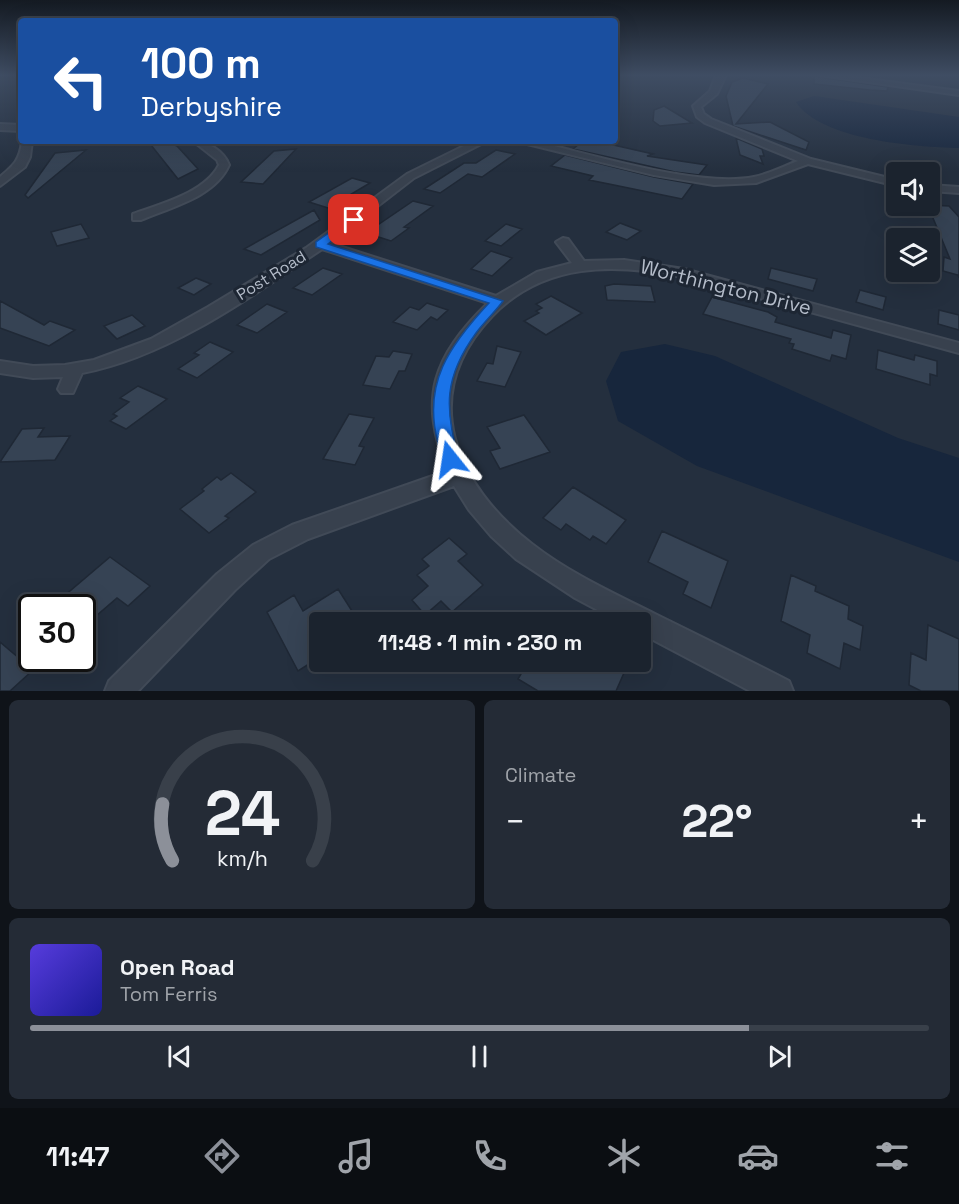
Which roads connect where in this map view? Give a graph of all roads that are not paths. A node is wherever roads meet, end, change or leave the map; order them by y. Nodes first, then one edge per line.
1 (699, 107) edge
2 (0, 127) edge
3 (18, 128) edge
4 (27, 144) edge
5 (202, 144) edge
6 (475, 144) edge
7 (533, 144) edge
8 (807, 160) junction
9 (886, 180) edge
10 (0, 183) edge
11 (940, 189) edge
12 (959, 190) edge
13 (137, 218) dead end
14 (563, 242) dead end
15 (320, 244) junction
16 (580, 265) junction
17 (497, 301) junction
18 (959, 348) edge
19 (0, 367) edge
20 (75, 369) junction
21 (67, 389) dead end
22 (458, 477) junction
23 (119, 691) edge
24 (779, 691) edge

1 - 8 street
2 - 3 street
4 - 10 street
5 - 13 street
6 - 15 street, Post Road
7 - 8 street
8 - 9 street
11 - 12 street
14 - 16 street
15 - 17 street
15 - 20 street, Post Road
16 - 17 street, Worthington Drive
16 - 18 street, Worthington Drive
17 - 22 street, Worthington Drive
19 - 20 street, Post Road
20 - 21 street
22 - 23 street
22 - 24 street, Worthington Drive

